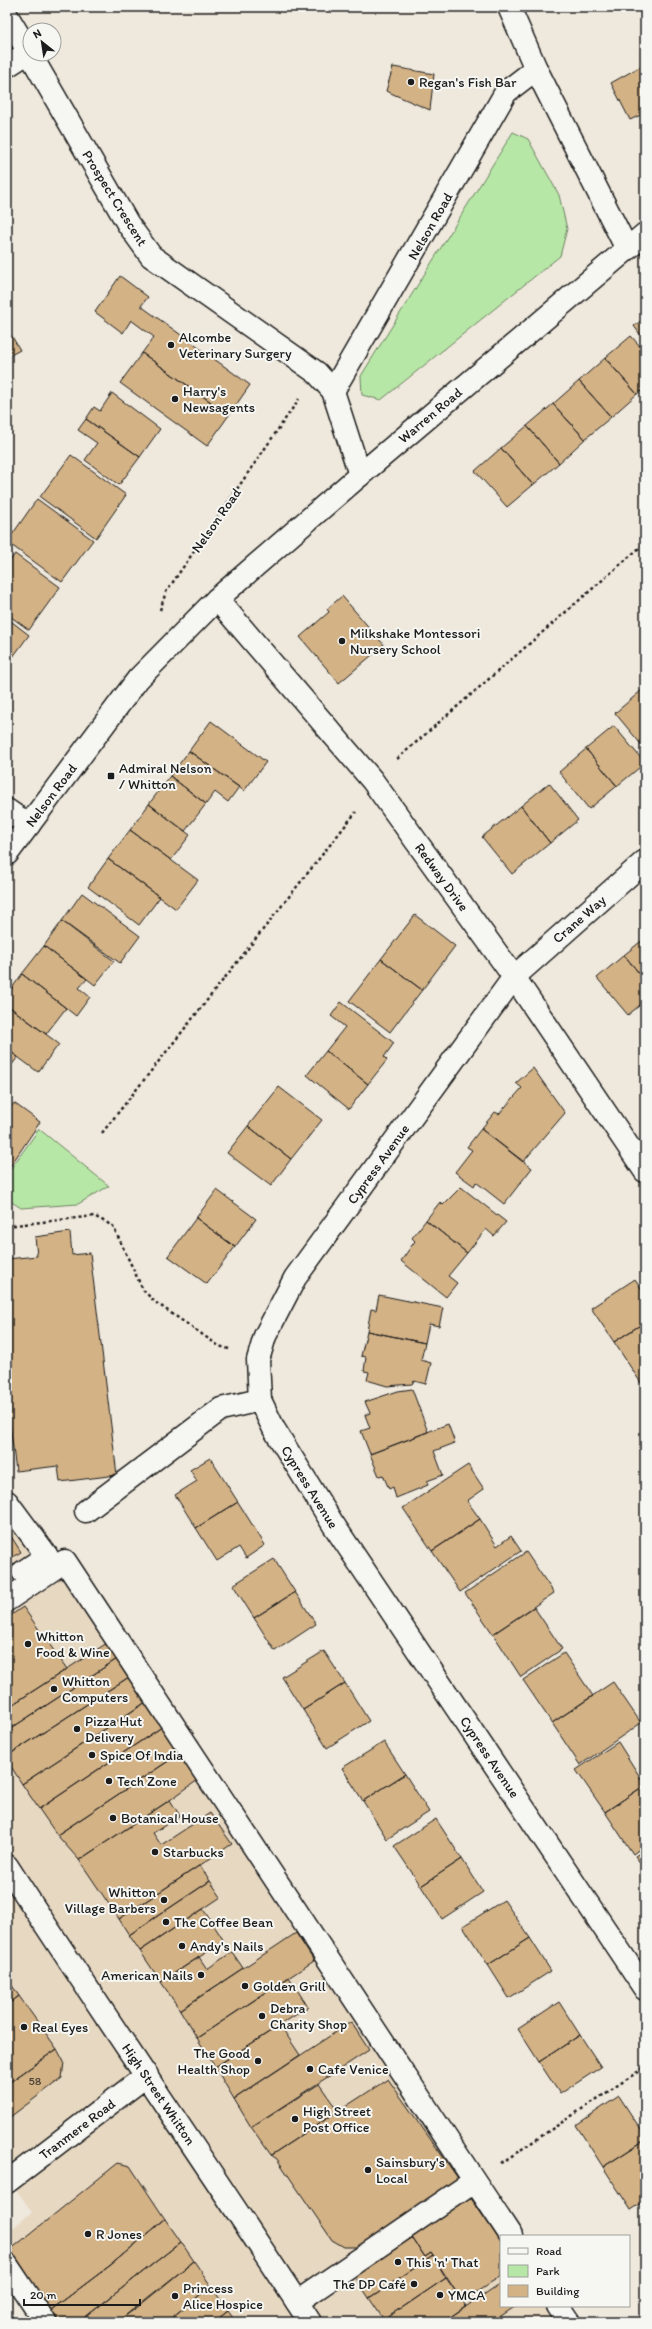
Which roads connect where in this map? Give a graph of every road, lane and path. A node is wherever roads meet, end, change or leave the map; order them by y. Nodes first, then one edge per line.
1 (509, 7) edge
2 (7, 16) edge
3 (22, 40) edge
4 (22, 58) edge
5 (35, 62) edge
6 (7, 66) edge
7 (536, 69) junction
8 (645, 234) edge
9 (627, 249) junction
10 (317, 373) junction
11 (333, 391) junction
12 (360, 475) junction
13 (645, 543) edge
14 (218, 599) junction
15 (159, 614) dead end
16 (376, 785) junction
17 (7, 810) edge
18 (29, 825) junction
19 (7, 854) edge
20 (645, 861) edge
21 (514, 977) junction
22 (102, 1133) dead end
23 (645, 1171) edge
24 (7, 1226) edge
25 (258, 1360) junction
26 (260, 1400) junction
27 (7, 1502) edge
28 (86, 1511) dead end
29 (7, 1582) edge
30 (7, 1600) edge
31 (7, 1866) edge
32 (645, 1989) edge
33 (645, 2067) edge
34 (147, 2075) junction
35 (474, 2181) junction
36 (7, 2182) edge
37 (510, 2235) edge
38 (7, 2265) edge
39 (297, 2302) junction
40 (559, 2307) edge
41 (45, 2322) edge
42 (310, 2322) edge
43 (568, 2322) edge

1 - 7 street
2 - 3 street, Prospect Crescent
4 - 6 street
5 - 10 street, Prospect Crescent
7 - 9 street
7 - 11 street, Nelson Road
8 - 9 street, Warren Road
9 - 12 street, Warren Road
10 - 11 street, Prospect Crescent
10 - 15 path, Nelson Road
11 - 12 street, Prospect Crescent
12 - 14 street, Warren Road
13 - 16 path
14 - 16 street, Redway Drive
14 - 18 street, Nelson Road
16 - 21 street, Redway Drive
16 - 22 path
17 - 18 street
18 - 19 street, Nelson Road
20 - 21 street, Crane Way
21 - 23 street, Redway Drive
21 - 25 street, Cypress Avenue
24 - 25 path
25 - 26 street, Cypress Avenue
26 - 28 street
26 - 32 street, Cypress Avenue
27 - 29 street
30 - 35 street
31 - 34 street, High Street Whitton
33 - 35 path
34 - 36 street, Tranmere Road
34 - 39 street, High Street Whitton
35 - 37 street
35 - 39 street
38 - 41 street
39 - 42 street, High Street Whitton
40 - 43 street

